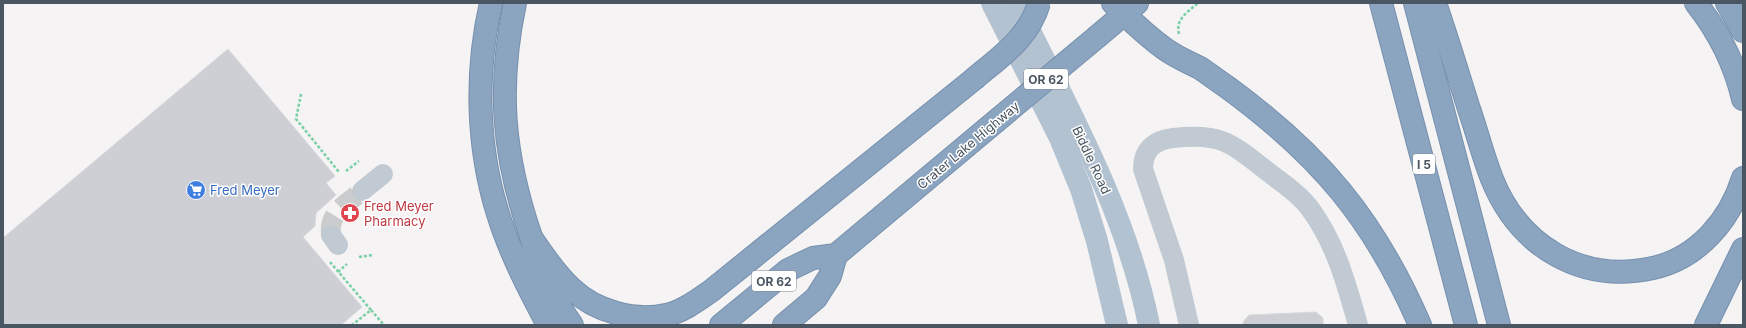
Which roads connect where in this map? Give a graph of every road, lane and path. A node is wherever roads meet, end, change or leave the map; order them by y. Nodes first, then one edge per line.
1 (491, 3) edge
2 (515, 3) edge
3 (992, 3) edge
4 (1016, 3) edge
5 (1039, 3) edge
6 (1198, 3) edge
7 (1382, 3) edge
8 (1415, 3) edge
9 (1435, 3) edge
10 (1696, 3) edge
11 (1727, 3) edge
12 (1125, 7) edge
13 (1743, 31) edge
14 (1180, 38) dead end
15 (302, 94) dead end
16 (1743, 99) edge
17 (359, 160) dead end
18 (346, 171) dead end
19 (340, 172) dead end
20 (383, 174) dead end
21 (1743, 178) edge
22 (362, 191) tunnel mouth
23 (532, 239) junction
24 (331, 245) dead end
25 (1743, 249) edge
26 (373, 255) dead end
27 (836, 255) junction
28 (359, 257) dead end
29 (347, 264) dead end
30 (338, 272) junction
31 (371, 310) junction
32 (352, 325) edge
33 (384, 325) edge
34 (548, 325) edge
35 (572, 325) edge
36 (721, 325) edge
37 (784, 325) edge
38 (1117, 325) edge
39 (1149, 325) edge
40 (1188, 325) edge
41 (1358, 325) edge
42 (1420, 325) edge
43 (1466, 325) edge
44 (1499, 325) edge
45 (1706, 325) edge

1 - 34 highway
2 - 23 highway
3 - 38 main road, Biddle Road
4 - 39 main road, Biddle Road
5 - 23 highway, bridge
6 - 14 path
7 - 43 highway, I 5
8 - 44 highway, I 5
9 - 21 highway
10 - 16 highway
11 - 13 highway
12 - 27 highway, Crater Lake Highway / OR 62, bridge
12 - 42 highway
15 - 19 path
17 - 18 path
20 - 22 lane
23 - 35 highway
24 - 30 path
25 - 45 highway
26 - 28 path
27 - 36 highway, OR 62
27 - 37 highway, OR 62
29 - 30 path
30 - 31 path
31 - 32 path
31 - 33 path
40 - 41 lane

